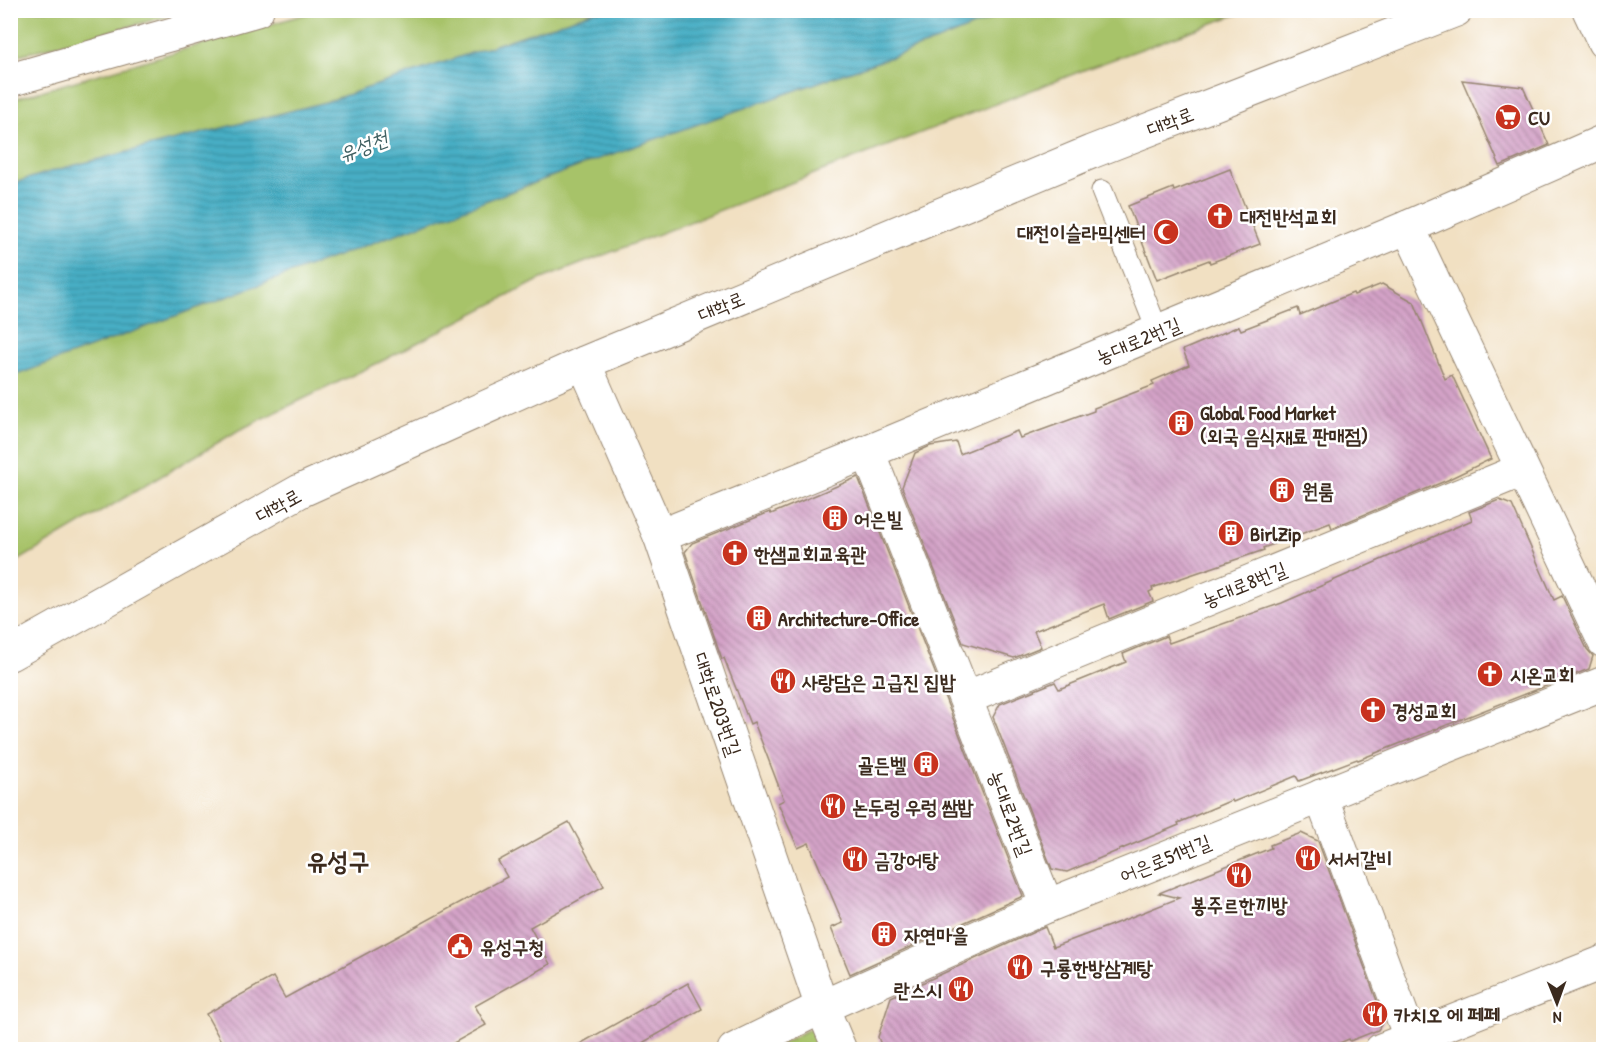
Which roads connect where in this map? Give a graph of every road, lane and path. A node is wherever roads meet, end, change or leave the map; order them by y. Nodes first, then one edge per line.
1 (257, 10) edge
2 (1456, 10) edge
3 (1589, 10) edge
4 (1604, 42) edge
5 (10, 80) edge
6 (1604, 141) edge
7 (1102, 192) dead end
8 (1408, 227) junction
9 (1158, 332) junction
10 (584, 363) junction
11 (868, 452) junction
12 (1522, 470) junction
13 (660, 536) junction
14 (1604, 641) edge
15 (10, 654) edge
16 (1604, 683) edge
17 (966, 698) junction
18 (1321, 796) junction
19 (1047, 906) junction
20 (1604, 962) edge
21 (822, 1007) junction
22 (1410, 1037) junction
23 (734, 1050) edge
24 (840, 1050) edge
25 (1381, 1050) edge

1 - 5 street
2 - 10 street, 대학로
3 - 4 street
6 - 8 street, 농대로2번길
7 - 9 lane
8 - 9 street, 농대로2번길
8 - 12 street
9 - 11 street, 농대로2번길
10 - 13 street, 대학로203번길
10 - 15 street, 대학로
11 - 13 street, 농대로2번길
11 - 17 street, 농대로2번길
12 - 14 street
12 - 17 street, 농대로8번길
13 - 21 street, 대학로203번길
16 - 18 street, 어은로51번길
17 - 19 street, 농대로2번길
18 - 19 street, 어은로51번길
18 - 22 street
19 - 21 street, 어은로51번길
20 - 22 street
21 - 23 street, 어은로51번길
21 - 24 street, 대학로203번길
22 - 25 street

